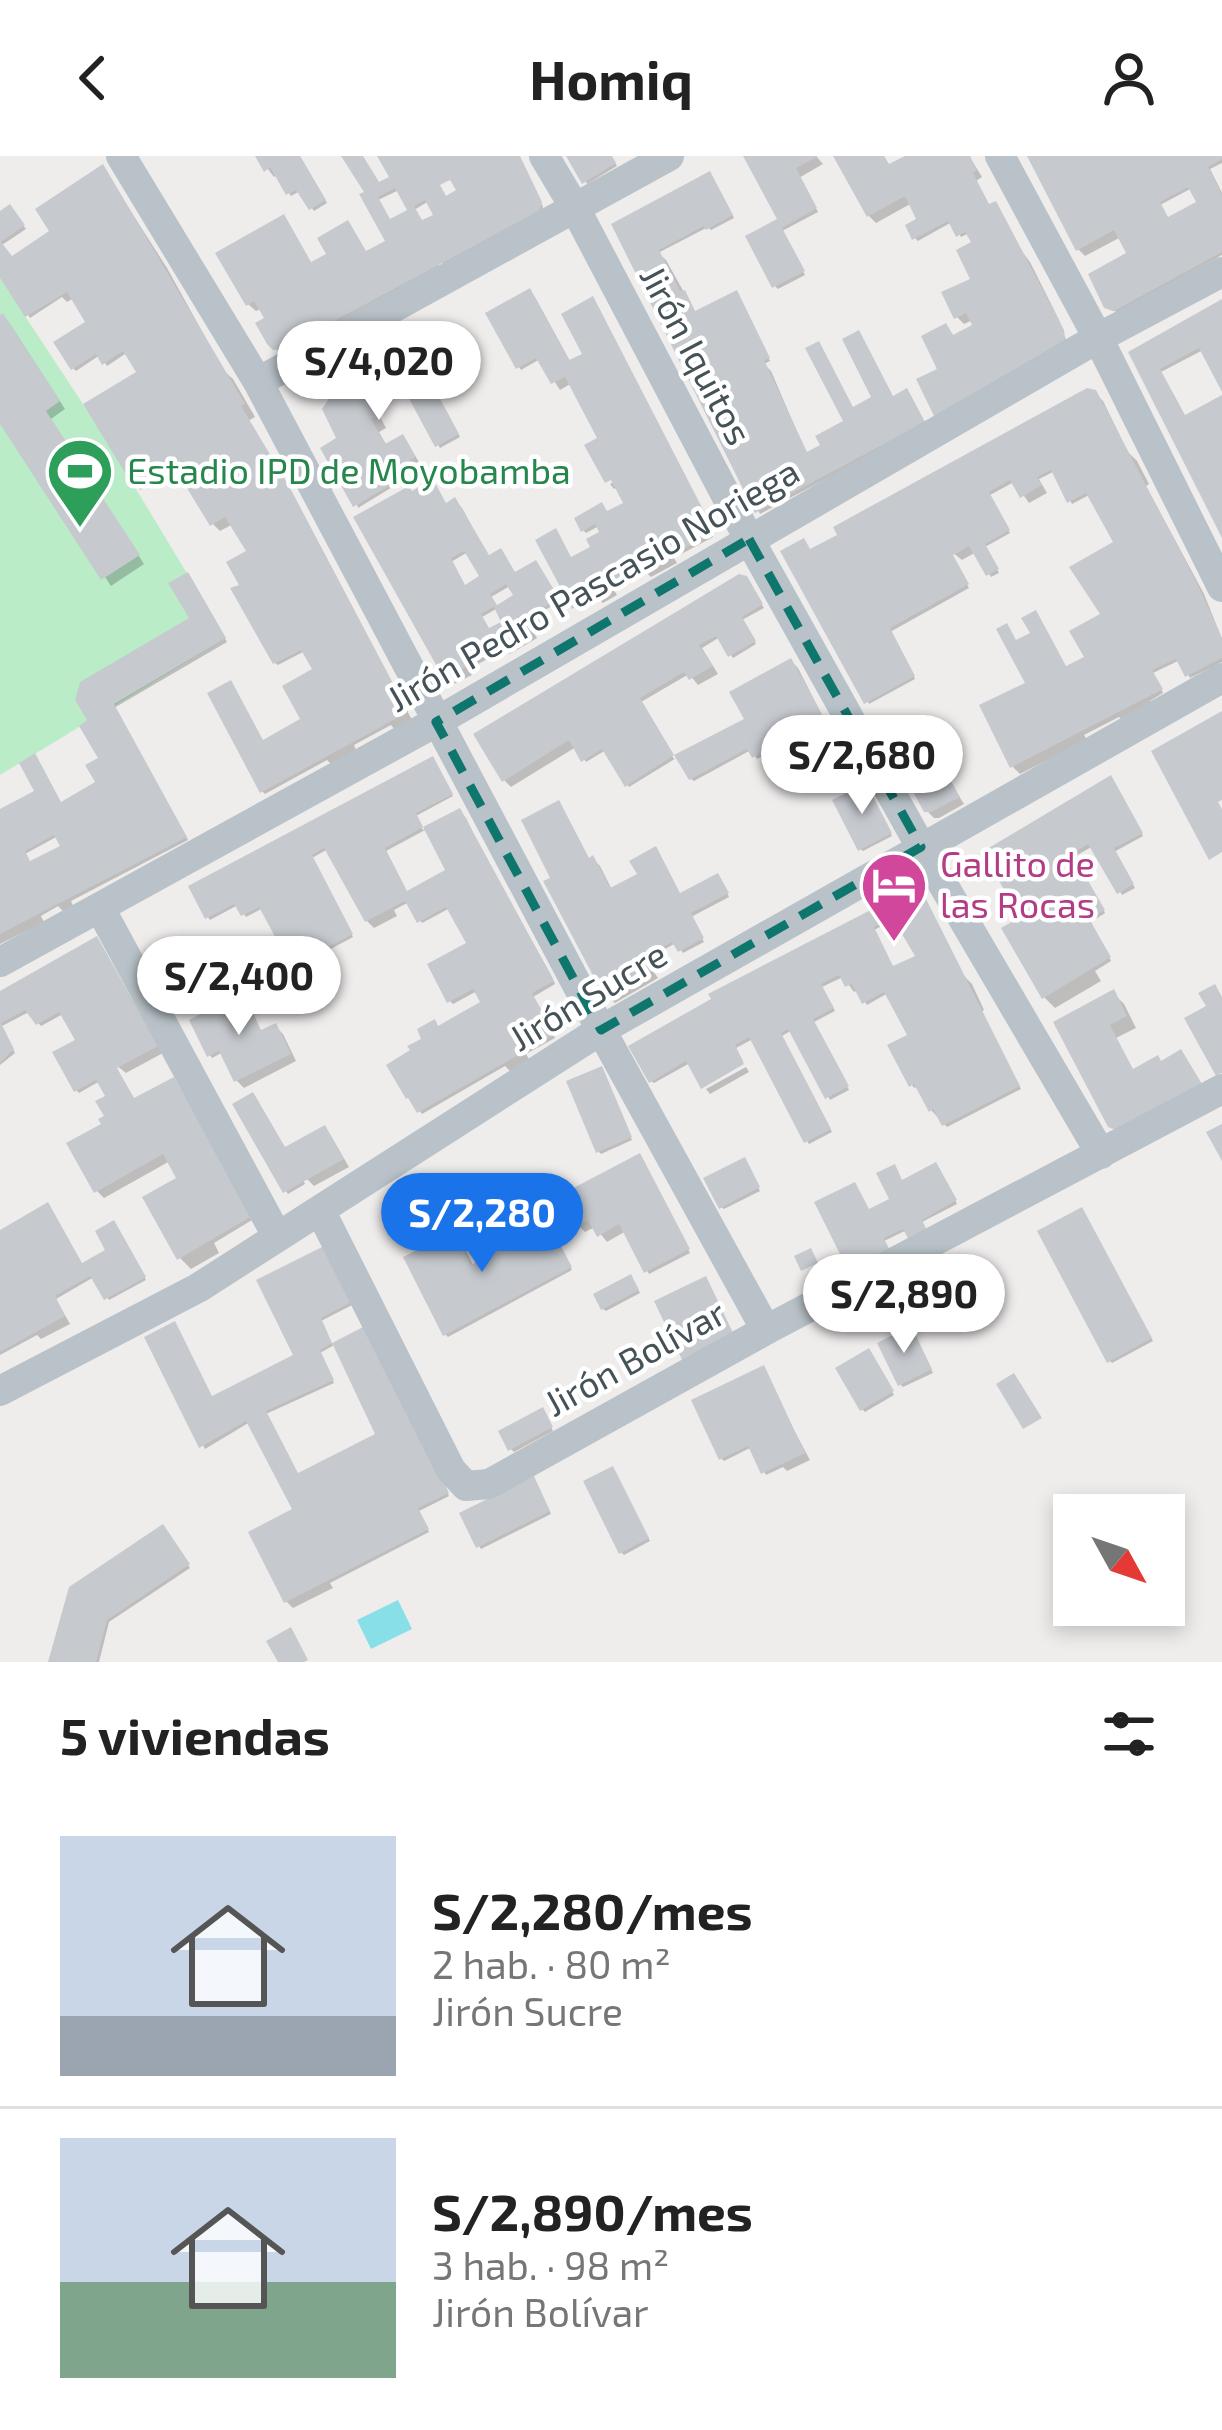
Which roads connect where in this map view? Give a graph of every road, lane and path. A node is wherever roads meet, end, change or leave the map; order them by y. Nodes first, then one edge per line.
1 (544, 156) edge
2 (669, 156) edge
3 (1000, 156) edge
4 (135, 161) edge
5 (574, 208) junction
6 (1222, 272) edge
7 (1098, 338) junction
8 (258, 382) junction
9 (749, 539) junction
10 (1222, 587) edge
11 (1222, 678) edge
12 (436, 722) junction
13 (921, 848) junction
14 (100, 908) junction
15 (0, 962) edge
16 (601, 1030) junction
17 (1222, 1088) edge
18 (1101, 1154) junction
19 (320, 1210) junction
20 (277, 1236) junction
21 (766, 1330) junction
22 (0, 1391) edge

1 - 5 street, Jirón Iquitos
2 - 5 street
3 - 7 street
4 - 8 street
5 - 8 street
5 - 9 street, Jirón Iquitos
6 - 7 street, Jirón Pedro Pascasio Noriega
7 - 9 street, Jirón Pedro Pascasio Noriega
7 - 10 street
8 - 12 street
9 - 12 street, Jirón Pedro Pascasio Noriega
9 - 13 street, Jirón Iquitos
11 - 13 street, Jirón Sucre
12 - 14 street, Jirón Pedro Pascasio Noriega
12 - 16 street
13 - 16 street, Jirón Sucre
13 - 18 street, Jirón Iquitos
14 - 15 street, Jirón Pedro Pascasio Noriega
14 - 20 street
16 - 19 street, Jirón Sucre
16 - 21 street
17 - 18 street, Jirón Bolívar
18 - 21 street, Jirón Bolívar
19 - 20 street, Jirón Sucre
19 - 21 street, Jirón Bolívar
20 - 22 street, Jirón Sucre

